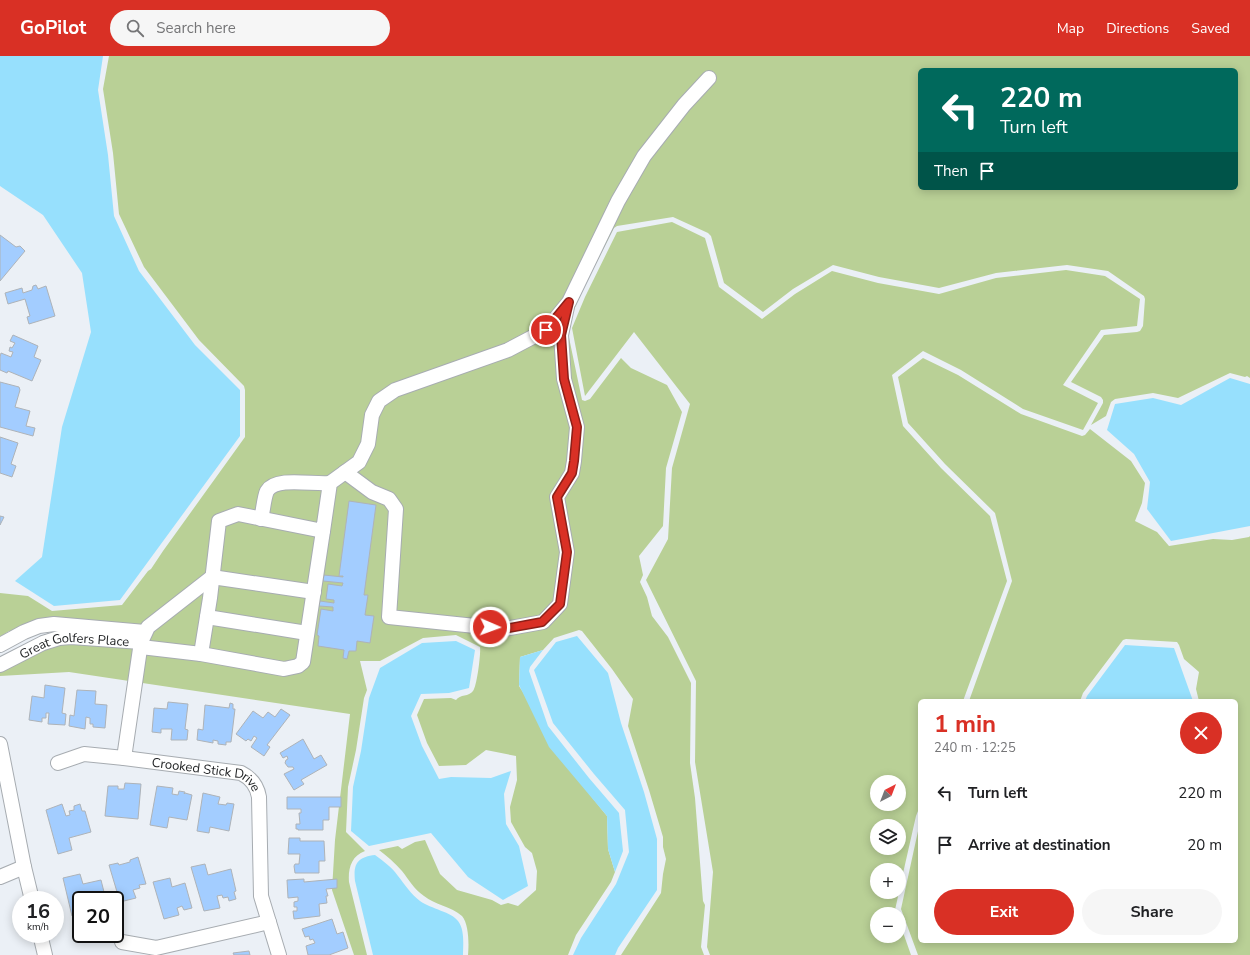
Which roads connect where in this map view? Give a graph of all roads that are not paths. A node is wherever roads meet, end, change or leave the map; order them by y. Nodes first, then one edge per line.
1 (710, 78) dead end
2 (569, 302) junction
3 (345, 472) junction
4 (330, 483) junction
5 (261, 519) junction
6 (323, 531) junction
7 (212, 577) junction
8 (314, 592) junction
9 (207, 617) junction
10 (307, 634) junction
11 (142, 640) junction
12 (4, 643) edge
13 (201, 654) junction
14 (17, 656) junction
15 (0, 665) edge
16 (0, 744) edge
17 (124, 758) junction
18 (58, 763) dead end
19 (24, 867) junction
20 (0, 877) edge
21 (30, 891) edge
22 (269, 922) junction
23 (124, 942) edge
24 (43, 943) edge
25 (46, 955) edge
26 (280, 955) edge

1 - 2 street
2 - 3 street
2 - 3 street
3 - 4 street
4 - 5 street
4 - 6 street
5 - 6 street
5 - 7 street
6 - 8 street
7 - 8 street
7 - 9 street
7 - 11 street, Great Golfers Place
8 - 10 street
9 - 10 street
9 - 13 street
10 - 13 street
11 - 12 street, Great Golfers Place
11 - 13 street
11 - 14 street, Great Golfers Place
11 - 17 street
12 - 14 street
14 - 15 street, Great Golfers Place
16 - 19 street
17 - 18 street, Crooked Stick Drive
17 - 22 street, Crooked Stick Drive
19 - 20 street
19 - 21 street
22 - 23 street
22 - 26 street, Crooked Stick Drive
24 - 25 street

